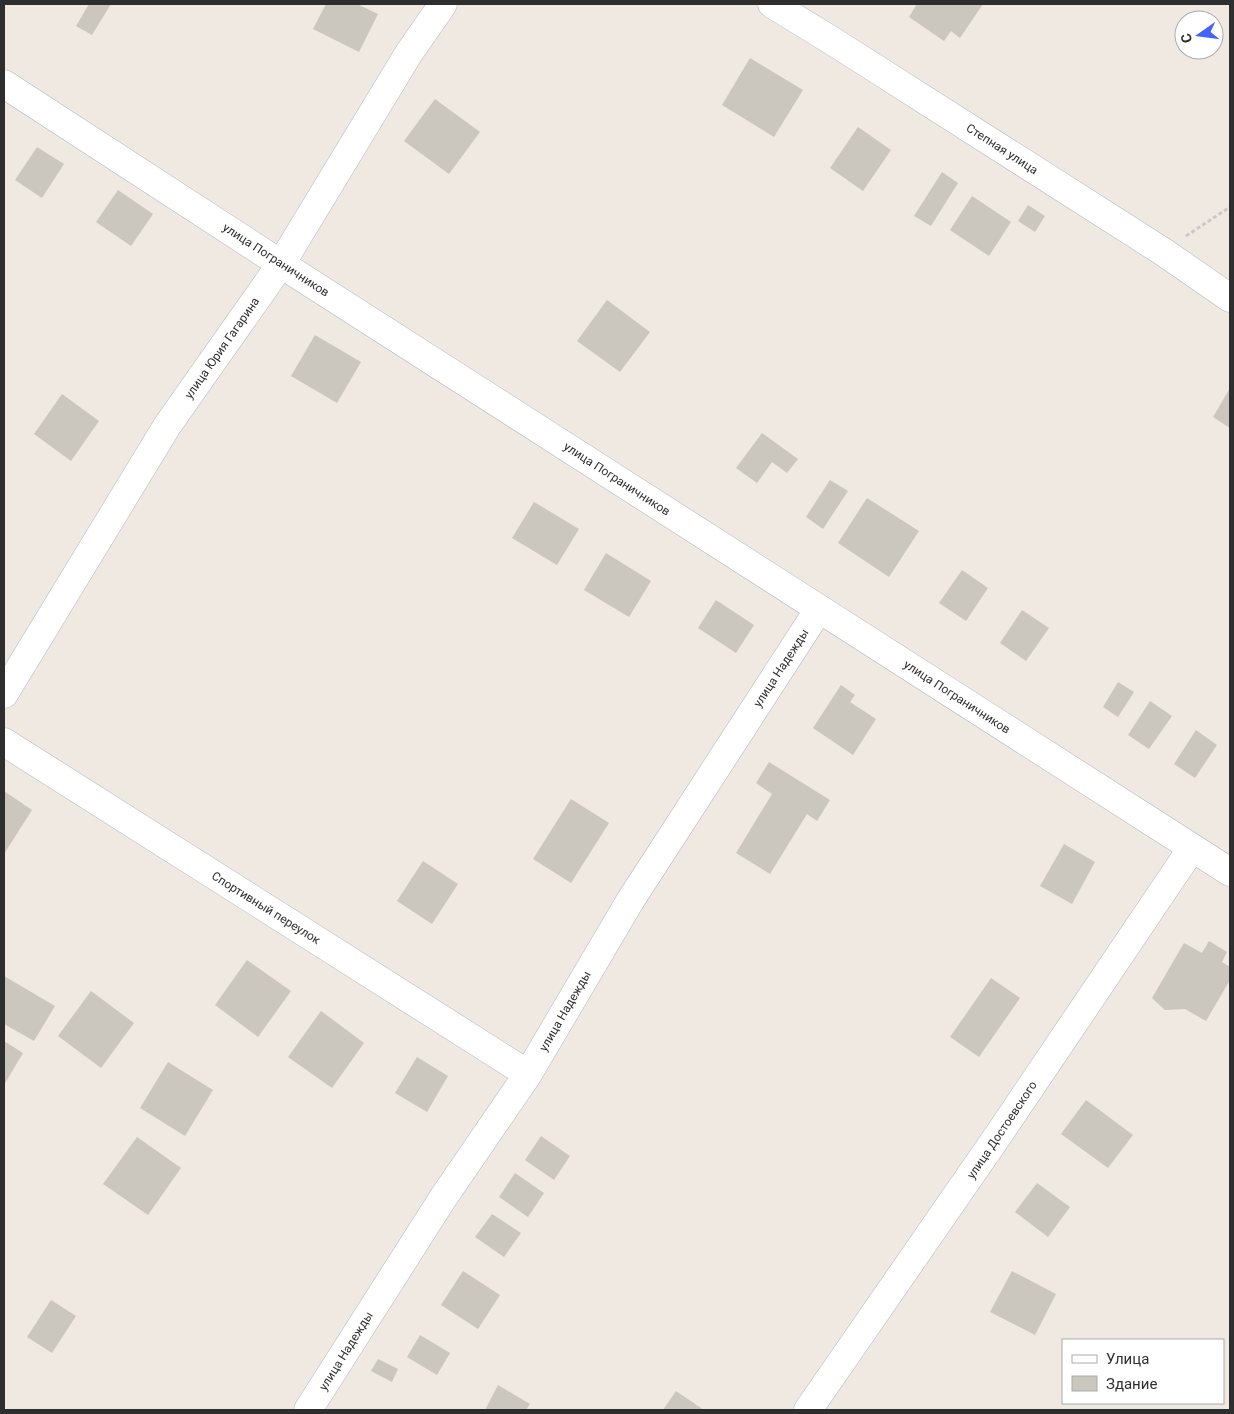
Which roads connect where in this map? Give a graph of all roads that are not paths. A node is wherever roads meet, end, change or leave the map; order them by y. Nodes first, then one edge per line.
1 (443, 4) edge
2 (772, 4) edge
3 (4, 84) edge
4 (281, 264) junction
5 (1230, 298) edge
6 (819, 609) junction
7 (4, 694) edge
8 (4, 742) edge
9 (1192, 848) junction
10 (1230, 872) edge
11 (528, 1074) junction
12 (308, 1410) edge
13 (808, 1410) edge

1 - 4 street, улица Юрия Гагарина
2 - 5 street, Степная улица
3 - 4 street, улица Пограничников
4 - 6 street, улица Пограничников
4 - 7 street, улица Юрия Гагарина
6 - 9 street, улица Пограничников
6 - 11 street, улица Надежды
8 - 11 street, Спортивный переулок
9 - 10 street, улица Пограничников
9 - 13 street, улица Достоевского
11 - 12 street, улица Надежды

